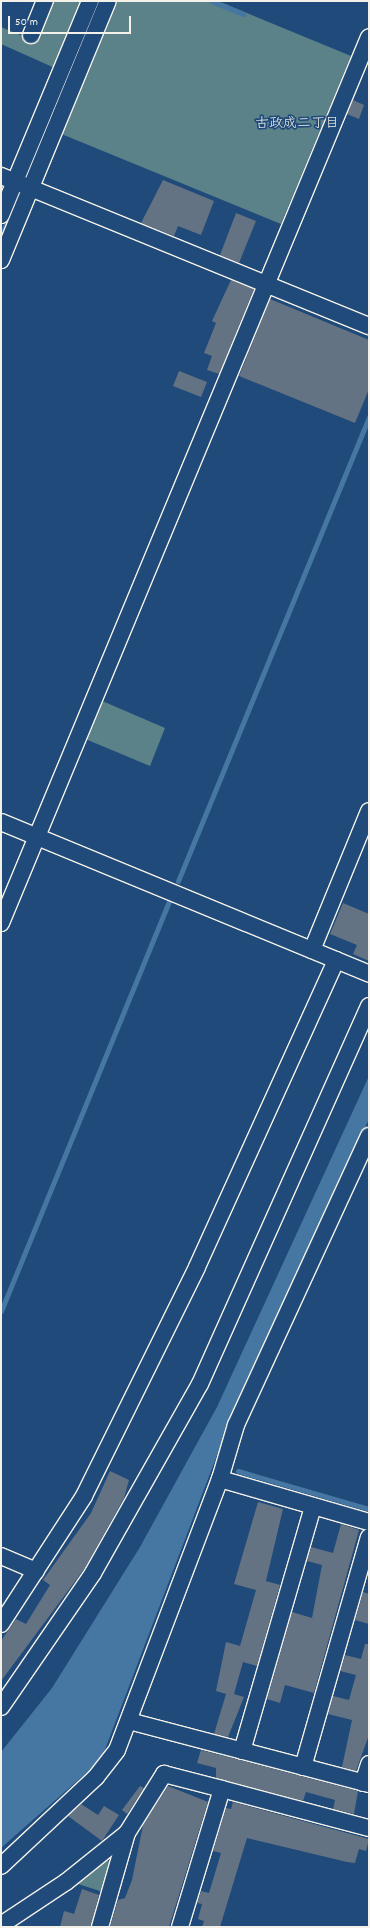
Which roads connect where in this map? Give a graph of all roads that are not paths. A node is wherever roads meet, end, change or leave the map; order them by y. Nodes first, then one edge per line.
1 (45, 1) edge
2 (90, 1) edge
3 (108, 1) edge
4 (31, 35) dead end
5 (369, 37) edge
6 (8, 179) edge
7 (30, 188) junction
8 (1, 215) edge
9 (1, 260) edge
10 (267, 284) junction
11 (369, 326) edge
12 (369, 811) edge
13 (1, 822) edge
14 (36, 836) junction
15 (1, 923) edge
16 (312, 950) junction
17 (336, 960) junction
18 (369, 974) edge
19 (369, 1006) edge
20 (369, 1136) edge
21 (220, 1479) junction
22 (313, 1506) junction
23 (369, 1522) edge
24 (369, 1538) edge
25 (1, 1556) edge
26 (36, 1571) junction
27 (1, 1624) edge
28 (1, 1707) edge
29 (129, 1721) junction
30 (242, 1751) junction
31 (369, 1764) edge
32 (303, 1767) junction
33 (366, 1784) edge
34 (222, 1789) junction
35 (369, 1828) edge
36 (127, 1833) junction
37 (1, 1866) edge
38 (1, 1925) edge
39 (100, 1927) edge
40 (180, 1927) edge

1 - 4 street
2 - 6 street
3 - 7 street
5 - 10 street
6 - 7 street
6 - 8 street
7 - 9 street
7 - 10 street
10 - 11 street
10 - 14 street
12 - 16 street
13 - 14 street
14 - 15 street
14 - 16 street
16 - 17 street
17 - 18 street
17 - 26 street
19 - 28 street
20 - 21 street
21 - 22 street
21 - 29 street
22 - 23 street
22 - 30 street
24 - 32 street
25 - 26 street
26 - 27 street
29 - 30 street
29 - 37 street
30 - 32 street
31 - 33 street
32 - 33 street
34 - 35 street
34 - 36 street
34 - 40 street
36 - 38 street
36 - 39 street

